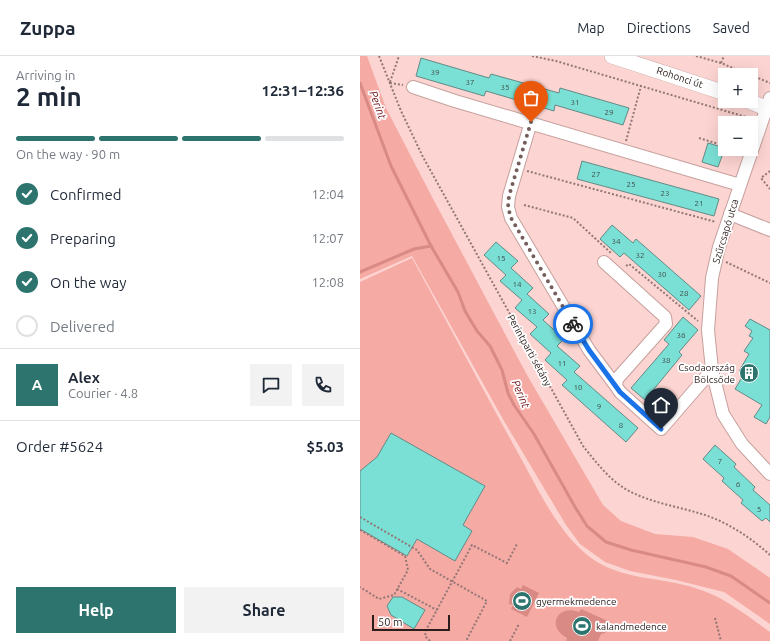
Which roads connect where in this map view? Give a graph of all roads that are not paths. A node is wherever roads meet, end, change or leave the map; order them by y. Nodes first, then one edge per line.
1 (612, 56) edge
2 (413, 87) dead end
3 (718, 91) edge
4 (758, 103) edge
5 (769, 105) edge
6 (531, 122) junction
7 (740, 185) junction
8 (728, 219) junction
9 (770, 230) edge
10 (608, 258) road end
11 (712, 370) junction
12 (616, 386) junction
13 (770, 474) edge

1 - 3 main road, Rohonci út
2 - 6 street
4 - 5 main road
5 - 7 street, Szűrcsapó utca
6 - 7 street
6 - 12 street
7 - 8 street, Szűrcsapó utca
8 - 9 street
8 - 11 street, Szűrcsapó utca
10 - 12 street
11 - 12 street
11 - 13 street, Szűrcsapó utca

